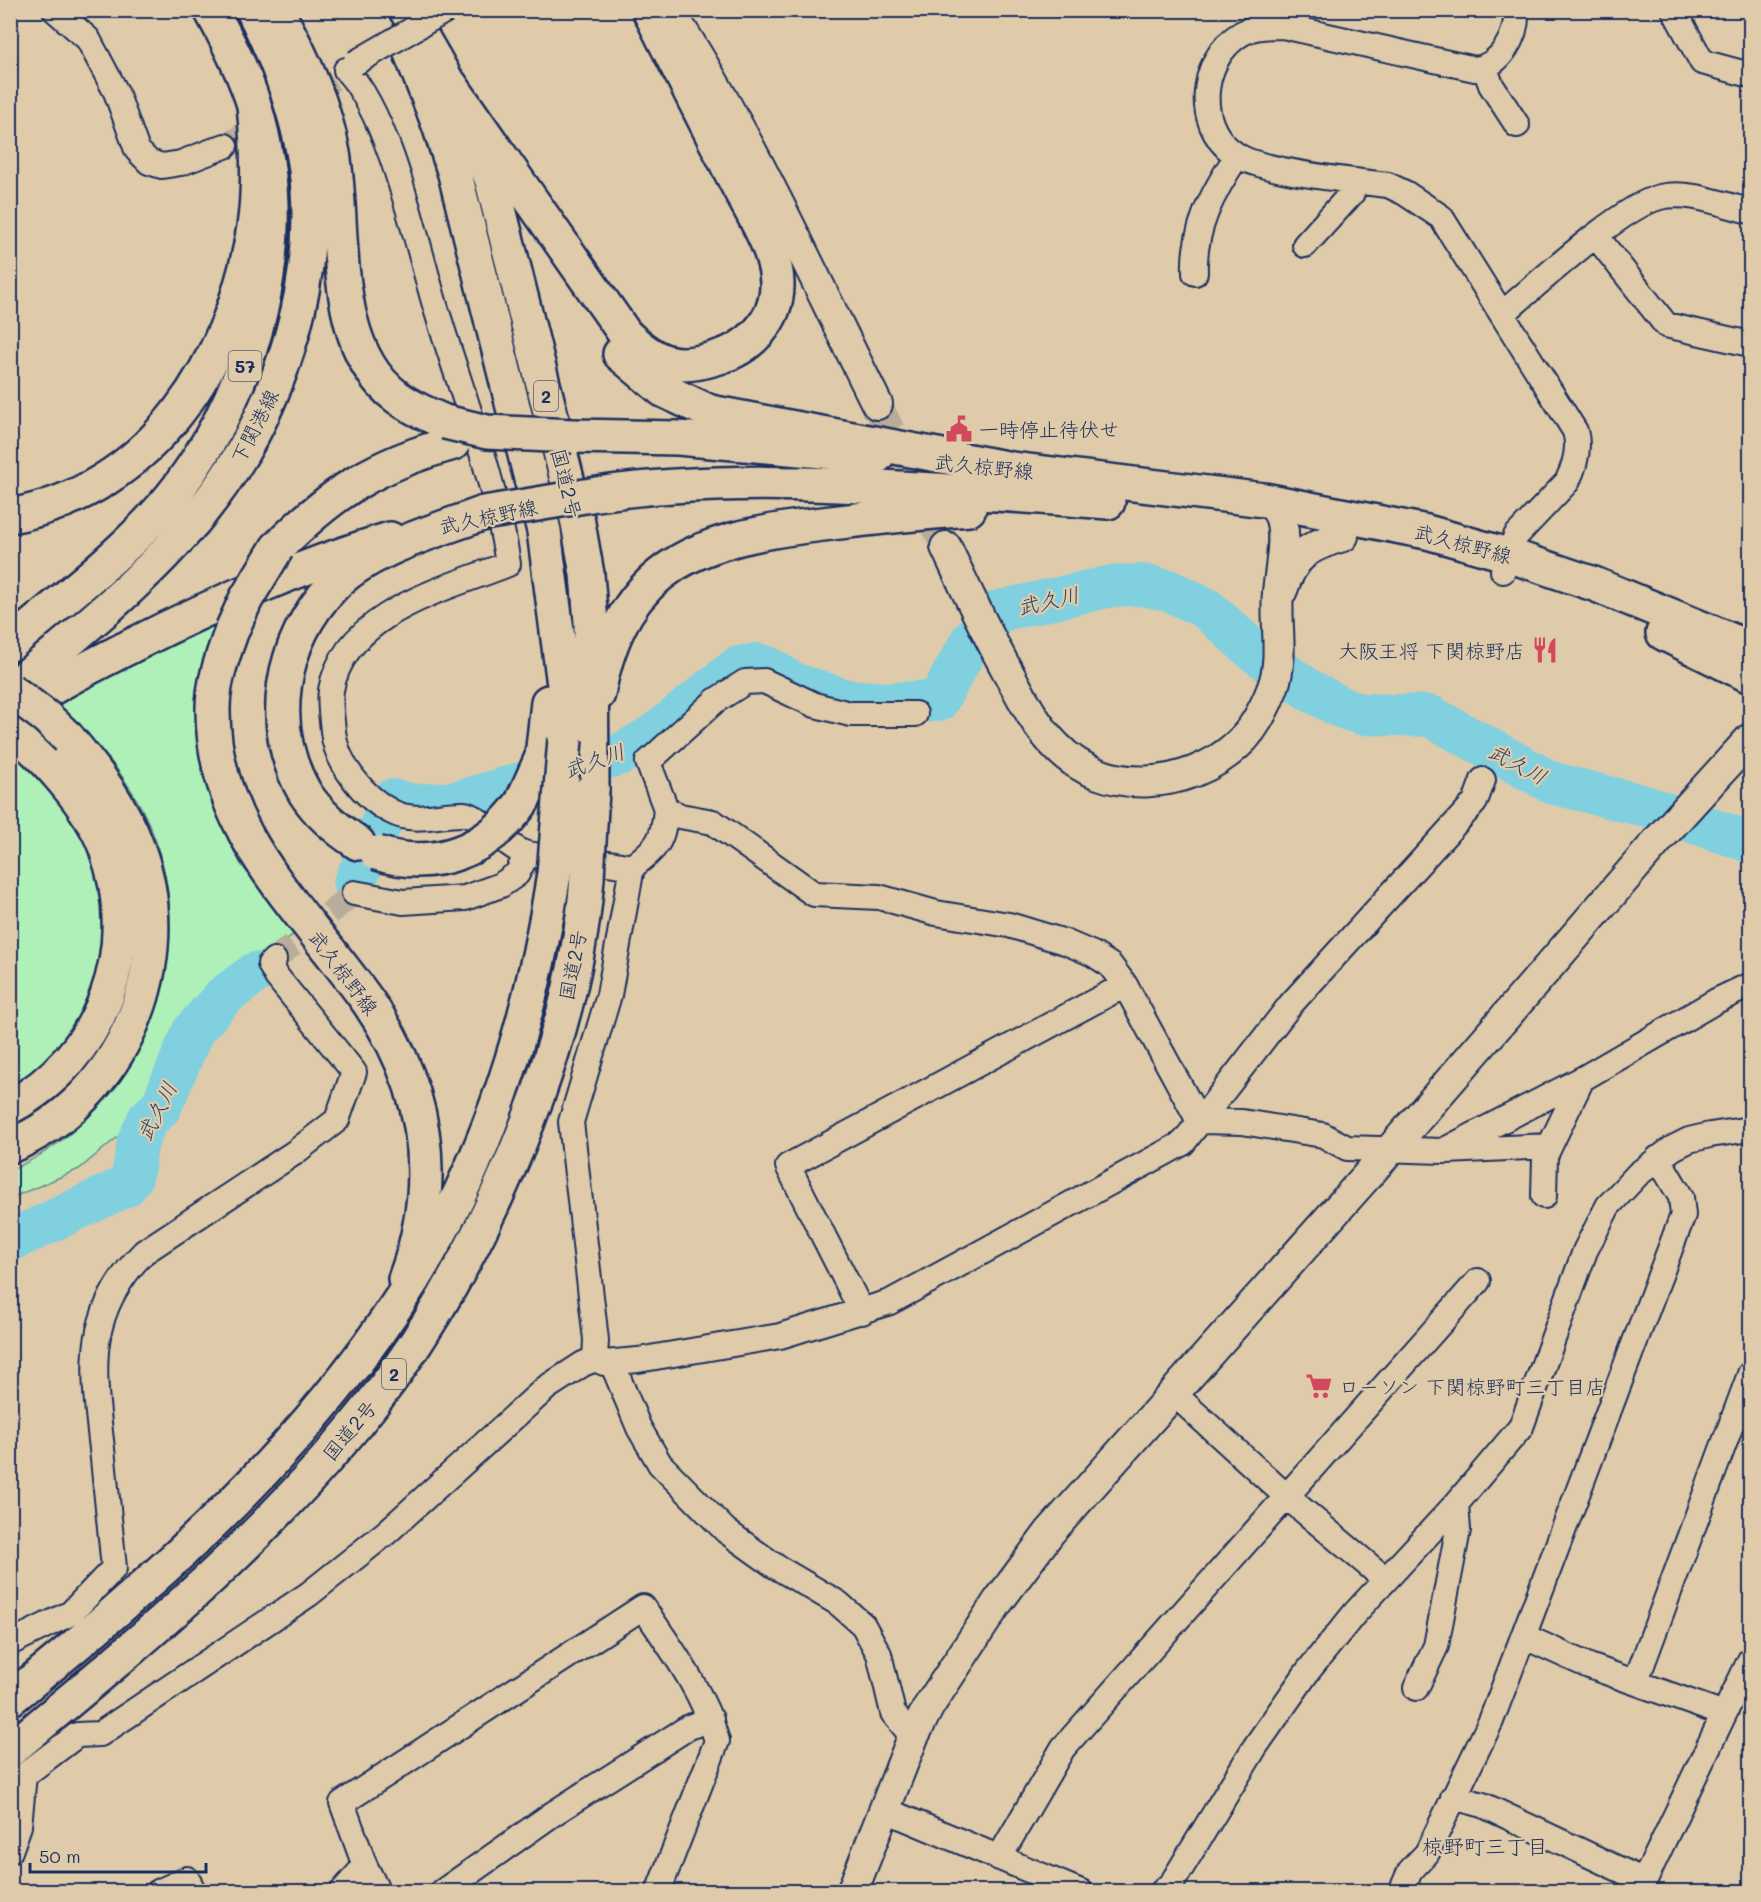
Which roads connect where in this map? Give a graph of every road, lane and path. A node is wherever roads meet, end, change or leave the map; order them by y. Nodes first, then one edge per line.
1 (55, 10) edge
2 (211, 10) edge
3 (253, 10) edge
4 (263, 10) edge
5 (276, 10) edge
6 (393, 10) edge
7 (406, 10) edge
8 (446, 10) edge
9 (649, 10) edge
10 (669, 10) edge
11 (1516, 10) edge
12 (1674, 10) edge
13 (1485, 68) junction
14 (1750, 75) edge
15 (286, 83) junction
16 (450, 84) junction
17 (254, 105) junction
18 (1517, 125) dead end
19 (225, 146) tunnel mouth
20 (1237, 156) junction
21 (1356, 181) junction
22 (528, 191) junction
23 (1750, 211) edge
24 (1596, 236) junction
25 (1305, 245) dead end
26 (1195, 273) dead end
27 (1502, 314) junction
28 (1750, 344) edge
29 (877, 404) tunnel mouth
30 (449, 433) junction
31 (1006, 468) junction
32 (1078, 499) junction
33 (1264, 500) junction
34 (484, 513) junction
35 (10, 516) edge
36 (1283, 526) junction
37 (1343, 536) junction
38 (946, 547) tunnel mouth
39 (1505, 563) junction
40 (1277, 606) junction
41 (10, 645) edge
42 (1750, 648) edge
43 (1750, 676) edge
44 (10, 690) edge
45 (915, 714) dead end
46 (10, 715) edge
47 (10, 729) edge
48 (573, 738) junction
49 (1750, 739) edge
50 (1483, 780) dead end
51 (666, 809) junction
52 (527, 854) junction
53 (632, 867) junction
54 (354, 893) dead end
55 (274, 960) dead end
56 (1125, 985) junction
57 (1750, 985) edge
58 (1582, 1078) junction
59 (10, 1107) edge
60 (1198, 1121) junction
61 (1750, 1129) edge
62 (10, 1146) edge
63 (1550, 1146) junction
64 (1389, 1150) junction
65 (1443, 1150) junction
66 (1658, 1158) junction
67 (1544, 1196) dead end
68 (1478, 1281) dead end
69 (862, 1312) junction
70 (378, 1331) junction
71 (604, 1361) junction
72 (1750, 1374) edge
73 (1172, 1392) junction
74 (1286, 1496) junction
75 (1456, 1504) junction
76 (1385, 1579) junction
77 (1523, 1636) junction
78 (10, 1643) edge
79 (1750, 1660) edge
80 (1635, 1681) junction
81 (1416, 1688) dead end
82 (10, 1699) edge
83 (1724, 1714) junction
84 (711, 1719) junction
85 (913, 1737) junction
86 (15, 1770) edge
87 (1453, 1797) junction
88 (883, 1809) junction
89 (10, 1851) edge
90 (999, 1858) junction
91 (365, 1866) junction
92 (1642, 1886) edge
93 (158, 1892) edge
94 (194, 1892) edge
95 (342, 1892) edge
96 (378, 1892) edge
97 (441, 1892) edge
98 (658, 1892) edge
99 (852, 1892) edge
100 (1081, 1892) edge
101 (1162, 1892) edge
102 (1401, 1892) edge

1 - 19 street
2 - 17 main road, 下関港線 / 57
3 - 15 main road, 下関港線 / 57
4 - 15 main road
5 - 30 main road
6 - 48 main road, 国道2号 / 2
7 - 16 main road, 国道2号 / 2
8 - 52 street, bridge
9 - 22 main road
10 - 29 street
11 - 13 street
12 - 14 street
13 - 18 street
13 - 20 street
15 - 44 main road, 下関港線 / 57
16 - 22 main road
16 - 48 main road, 国道2号 / 2
17 - 35 main road
17 - 41 main road, 下関港線 / 57
20 - 21 street
20 - 26 street
21 - 25 street
21 - 27 street
22 - 31 main road
23 - 24 street
24 - 27 street
24 - 28 street
27 - 39 street
30 - 31 main road, 武久椋野線, bridge
30 - 70 main road, 武久椋野線, bridge
31 - 33 main road, 武久椋野線
32 - 34 main road, 武久椋野線, bridge
32 - 36 main road, 武久椋野線
32 - 48 main road
33 - 36 street
33 - 39 main road, 武久椋野線
34 - 46 main road, 武久椋野線
34 - 48 main road, bridge
36 - 37 main road, 武久椋野線
36 - 40 street
37 - 39 main road, 武久椋野線
37 - 40 street
38 - 40 street
39 - 42 main road, 武久椋野線
39 - 43 main road, 武久椋野線
44 - 62 main road, bridge
45 - 51 street
47 - 59 main road
48 - 70 main road, 国道2号 / 2, bridge
48 - 86 main road, 国道2号 / 2, bridge
49 - 64 street
50 - 60 street
51 - 53 street
51 - 56 street
52 - 53 street
52 - 54 street
53 - 71 street
55 - 78 street
56 - 60 street
56 - 69 street
57 - 58 street
58 - 63 street
58 - 65 street
60 - 64 street
60 - 69 street
61 - 66 street
63 - 65 street
63 - 67 street
64 - 65 street
64 - 73 street
66 - 75 street
66 - 77 street
68 - 74 street
69 - 71 street
70 - 82 main road, 国道2号 / 2
71 - 85 street
71 - 86 street
72 - 80 street
73 - 74 street
73 - 85 street
74 - 76 street
74 - 90 street
75 - 76 street
75 - 81 street
76 - 101 street
77 - 80 street
77 - 87 street
79 - 83 street
80 - 83 street
83 - 92 street
84 - 91 street
84 - 97 street
84 - 98 street
85 - 88 street
86 - 89 street
87 - 92 street
87 - 102 street
88 - 90 street
88 - 99 street
90 - 100 street
91 - 95 street
91 - 96 street
93 - 94 street

